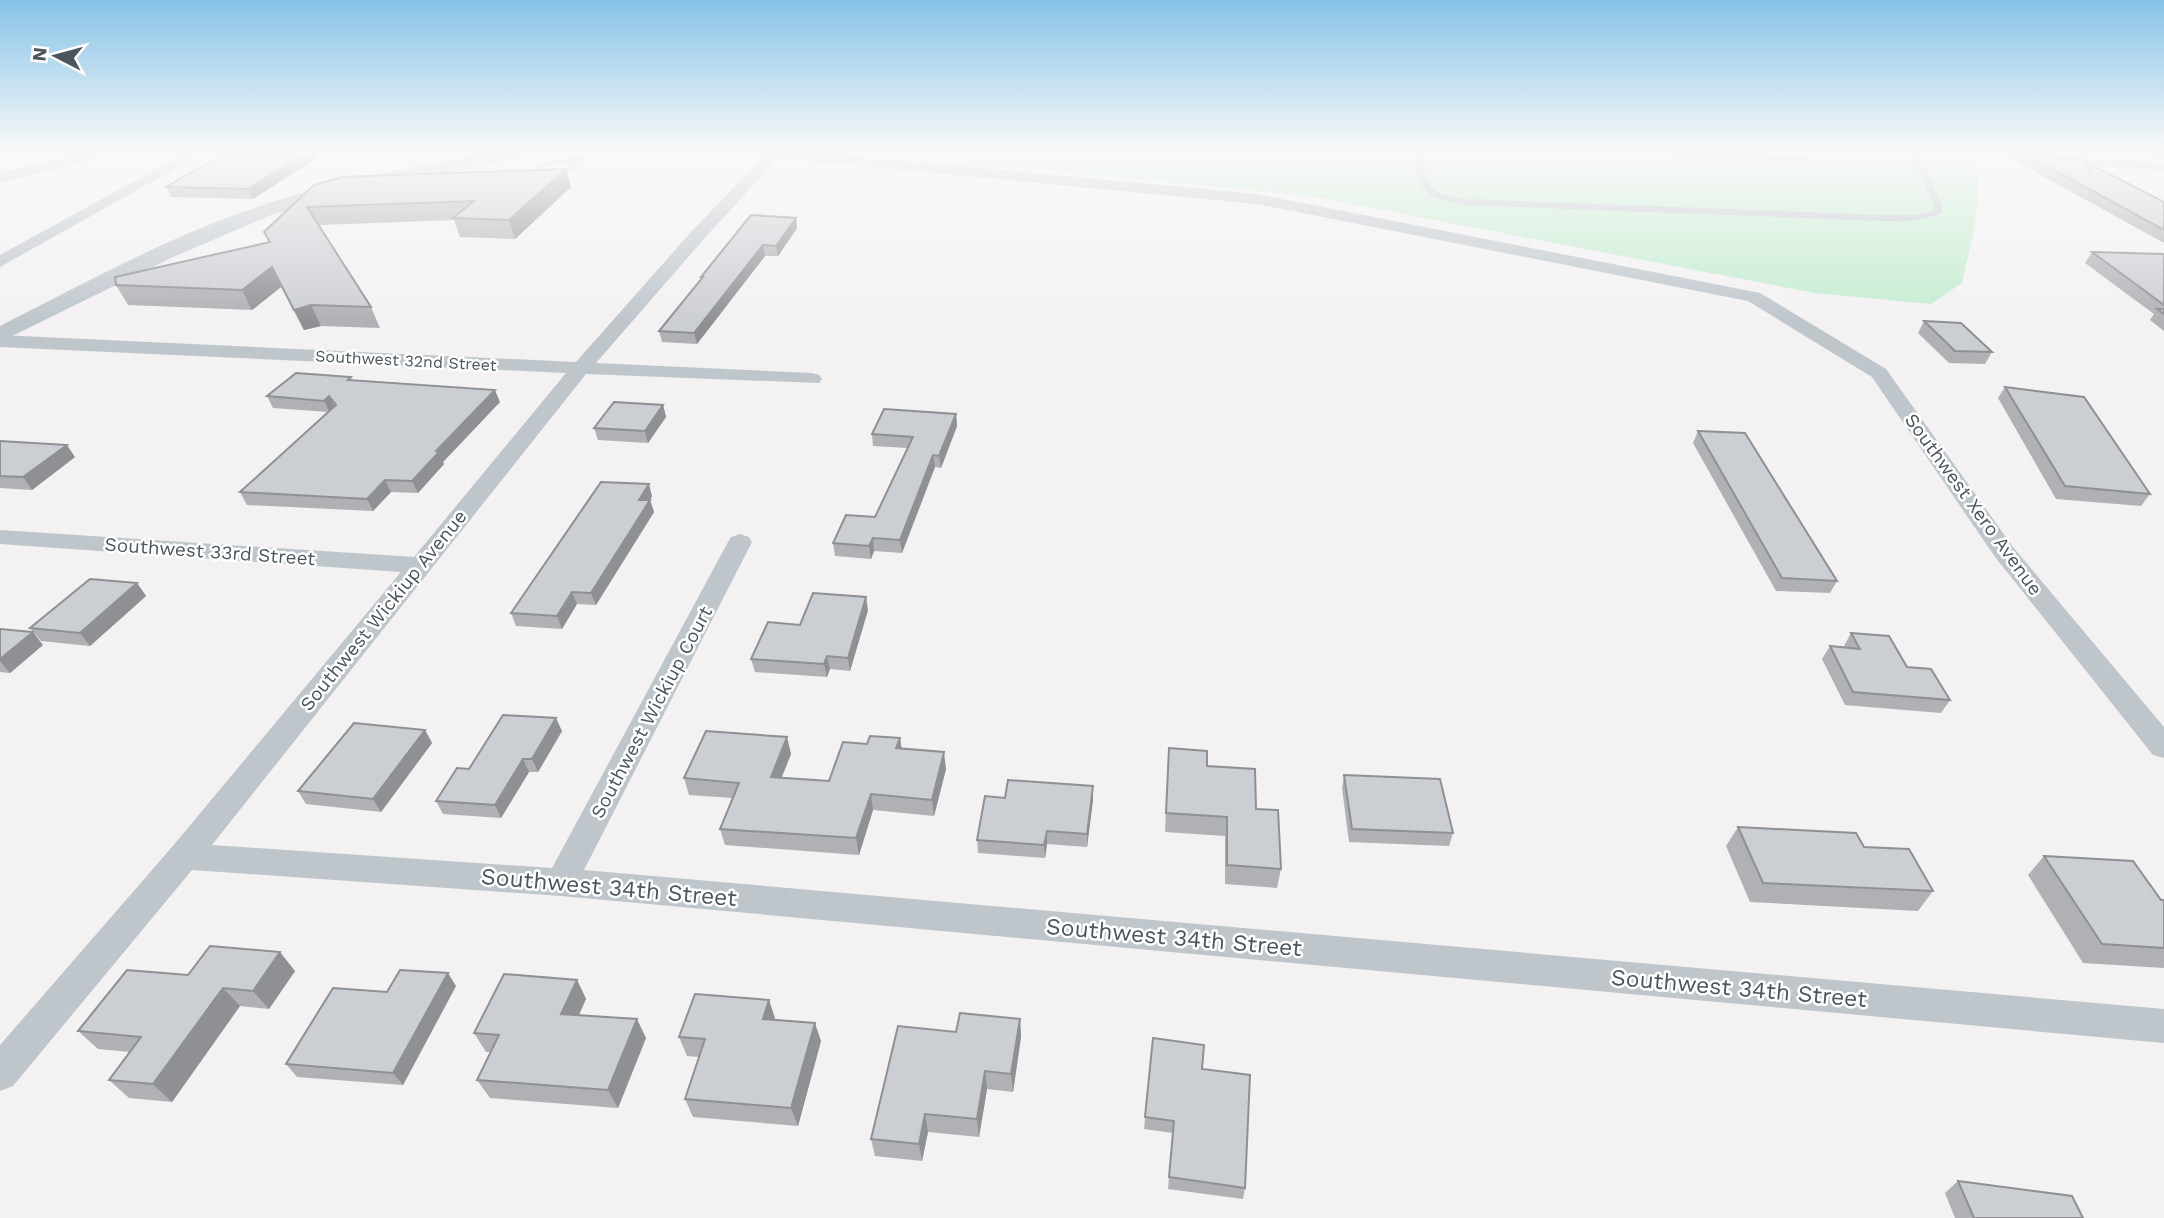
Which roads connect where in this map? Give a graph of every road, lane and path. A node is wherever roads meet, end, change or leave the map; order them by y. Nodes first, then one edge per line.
1 (96, 209) edge
2 (272, 209) edge
3 (720, 209) edge
4 (1307, 209) edge
5 (1643, 209) edge
6 (1938, 209) edge
7 (0, 262) edge
8 (1754, 297) joint
9 (0, 335) edge
10 (0, 341) edge
11 (580, 368) junction
12 (812, 379) dead end
13 (0, 537) edge
14 (740, 542) dead end
15 (420, 565) junction
16 (2164, 747) edge
17 (184, 856) junction
18 (561, 882) junction
19 (2164, 1026) edge
20 (0, 1073) edge

1 - 7 street
2 - 9 street
3 - 11 street, Southwest Wickiup Avenue
4 - 8 street
5 - 6 lane
8 - 16 street, Southwest Xero Avenue
10 - 11 street, Southwest 32nd Street
11 - 12 street, Southwest 32nd Street
11 - 15 street, Southwest Wickiup Avenue
13 - 15 street, Southwest 33rd Street
14 - 18 street, Southwest Wickiup Court
15 - 17 street, Southwest Wickiup Avenue
17 - 18 street, Southwest 34th Street
17 - 20 street, Southwest Wickiup Avenue
18 - 19 street, Southwest 34th Street

